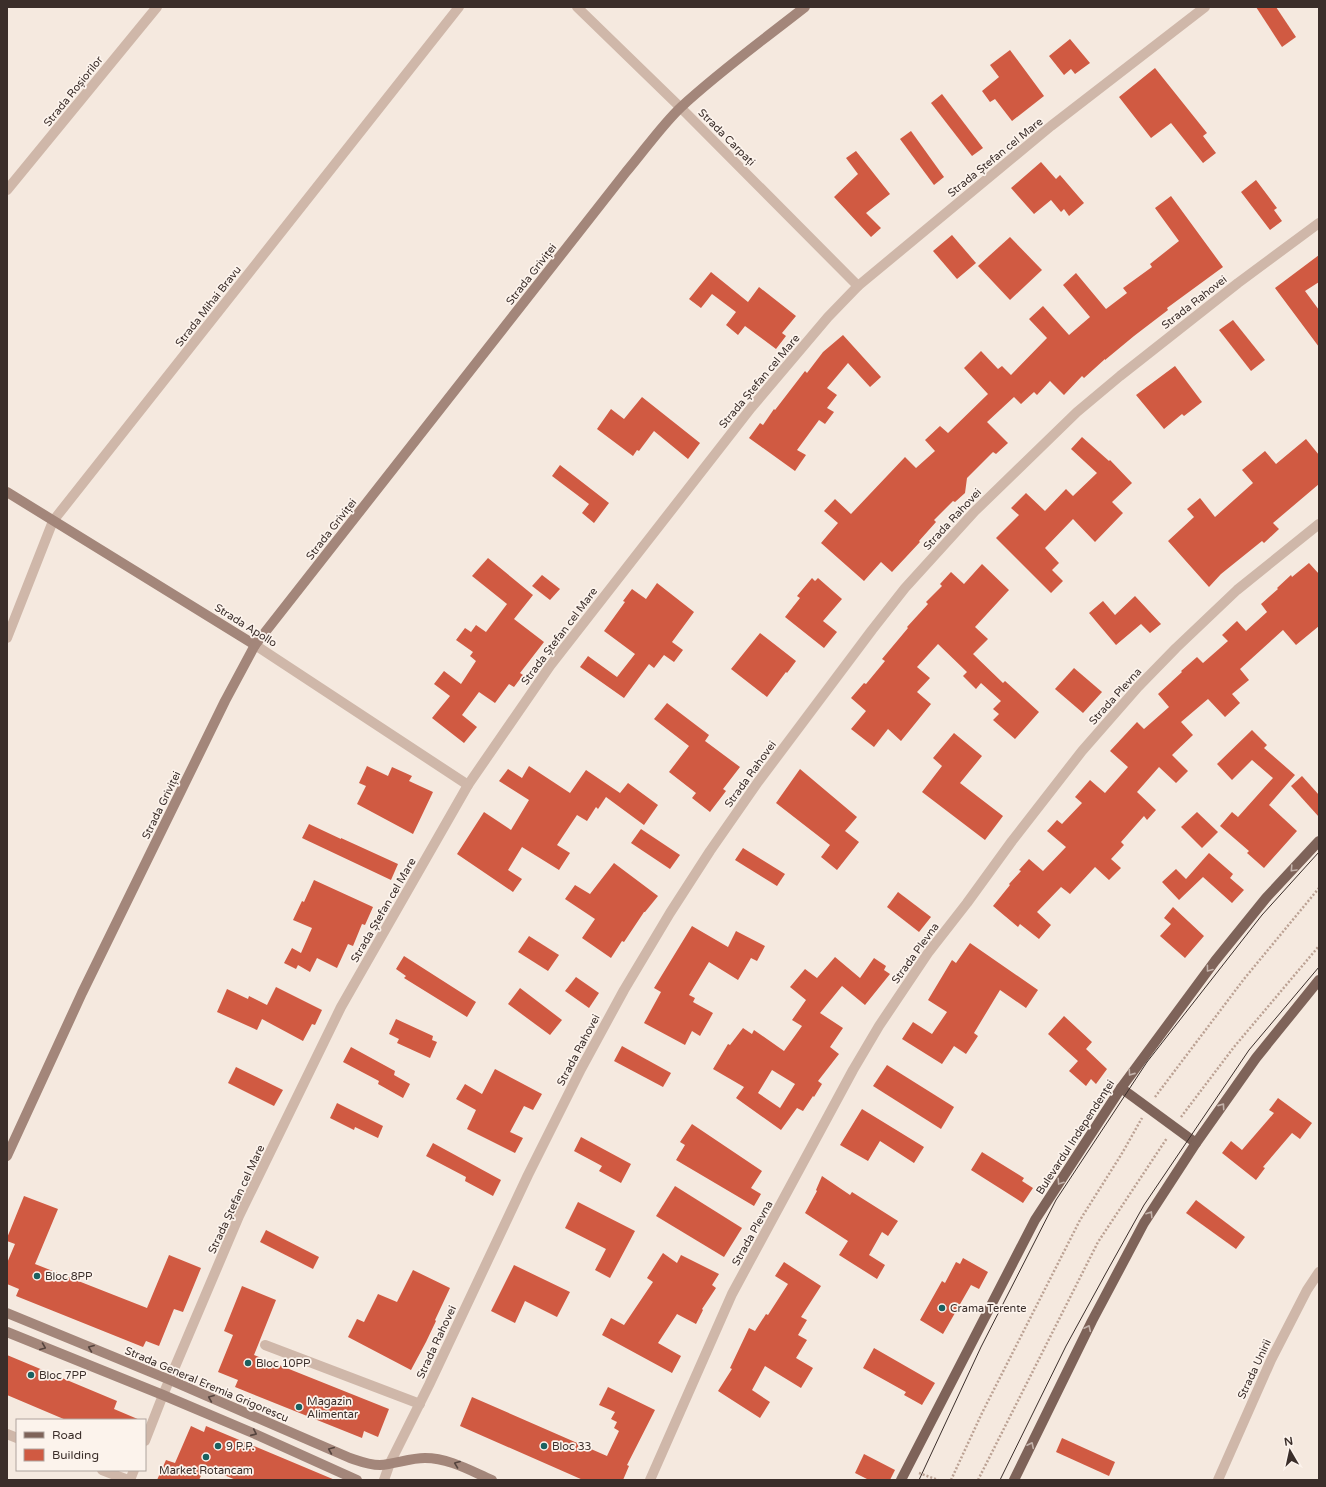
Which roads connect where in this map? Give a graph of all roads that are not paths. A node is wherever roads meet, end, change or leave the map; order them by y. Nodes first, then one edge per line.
1 (157, 7) edge
2 (459, 7) edge
3 (577, 7) edge
4 (805, 7) edge
5 (1205, 7) edge
6 (681, 108) junction
7 (7, 190) edge
8 (1319, 222) edge
9 (858, 286) junction
10 (7, 492) edge
11 (53, 521) junction
12 (1319, 524) edge
13 (7, 638) edge
14 (255, 645) junction
15 (468, 785) junction
16 (1319, 841) edge
17 (1319, 980) edge
18 (1121, 1088) junction
19 (1196, 1143) junction
20 (7, 1156) edge
21 (1319, 1272) edge
22 (7, 1313) edge
23 (7, 1332) edge
24 (265, 1345) dead end
25 (170, 1380) junction
26 (163, 1395) junction
27 (420, 1404) junction
28 (146, 1438) edge
29 (390, 1463) junction
30 (105, 1471) edge
31 (134, 1471) edge
32 (129, 1480) edge
33 (356, 1480) edge
34 (384, 1480) edge
35 (492, 1480) edge
36 (650, 1480) edge
37 (901, 1480) edge
38 (1014, 1480) edge
39 (1218, 1480) edge

1 - 7 street, Strada Roșiorilor
2 - 11 street, Strada Mihai Bravu
3 - 6 street, Strada Carpați
4 - 6 main road, Strada Griviței
5 - 9 street, Strada Ștefan cel Mare
6 - 9 street, Strada Carpați
6 - 14 main road, Strada Griviței
8 - 27 street, Strada Rahovei
9 - 15 street, Strada Ștefan cel Mare
10 - 11 main road, Strada Apollo
11 - 13 street, Strada Mihai Bravu
11 - 14 main road, Strada Apollo
12 - 36 street, Strada Plevna
14 - 15 street, Strada Apollo
14 - 20 main road, Strada Griviței
15 - 25 street, Strada Ștefan cel Mare
16 -> 18 main road, Bulevardul Independenței
19 -> 17 main road
18 - 19 main road
18 -> 37 main road, Bulevardul Independenței
38 -> 19 main road
21 - 39 street, Strada Unirii
25 -> 22 main road, Strada General Eremia Grigorescu
23 -> 26 main road
24 - 27 street
25 - 26 street, Strada Ștefan cel Mare
29 -> 25 main road, Strada General Eremia Grigorescu
26 - 28 street, Strada Ștefan cel Mare
26 -> 33 main road
27 - 29 street, Strada Rahovei
29 - 34 street, Strada Rahovei
35 -> 29 main road, Strada General Eremia Grigorescu
30 - 32 street
31 - 32 street

